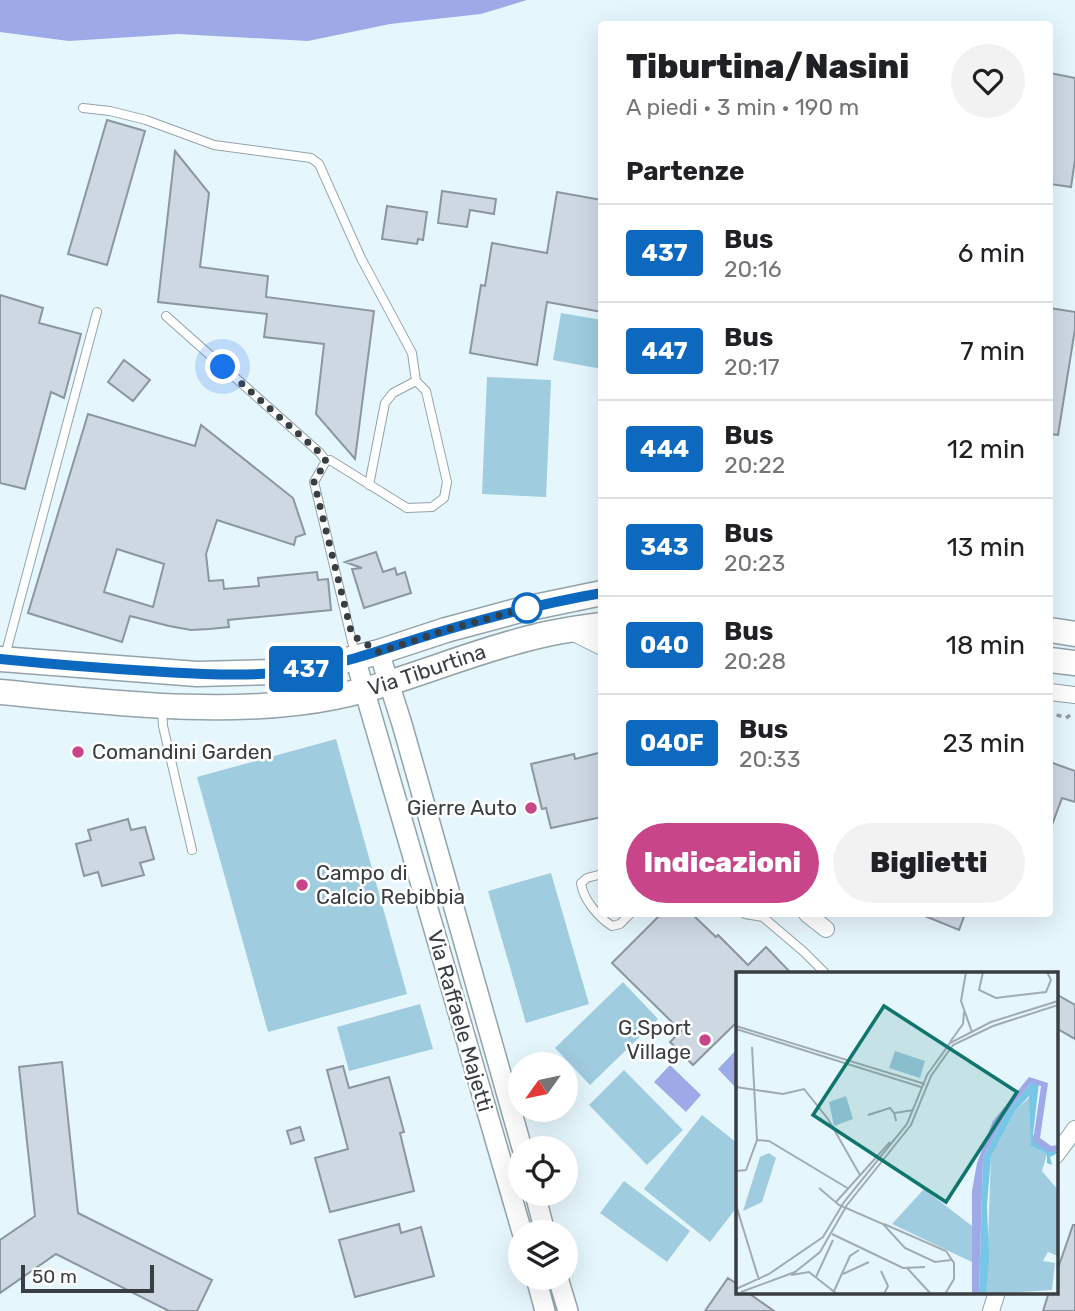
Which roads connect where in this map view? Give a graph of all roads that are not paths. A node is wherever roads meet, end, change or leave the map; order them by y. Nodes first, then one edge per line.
1 (83, 108) dead end
2 (97, 312) dead end
3 (166, 316) dead end
4 (416, 381) junction
5 (326, 461) junction
6 (369, 485) junction
7 (598, 594) edge
8 (598, 625) edge
9 (567, 629) junction
10 (1053, 630) edge
11 (1075, 634) edge
12 (598, 644) edge
13 (363, 646) junction
14 (2, 659) edge
15 (1053, 660) edge
16 (1075, 663) edge
17 (389, 682) junction
18 (364, 690) junction
19 (0, 692) edge
20 (1053, 692) edge
21 (1075, 695) edge
22 (162, 705) junction
23 (415, 771) junction
24 (389, 779) junction
25 (192, 850) dead end
26 (598, 875) edge
27 (598, 915) edge
28 (600, 917) edge
29 (627, 917) edge
30 (763, 917) edge
31 (811, 917) edge
32 (826, 929) dead end
33 (824, 972) edge
34 (1075, 1129) edge
35 (519, 1136) edge
36 (1058, 1152) edge
37 (518, 1220) edge
38 (539, 1290) edge
39 (562, 1290) edge
40 (997, 1294) edge
41 (545, 1311) edge
42 (568, 1311) edge
43 (991, 1311) edge

1 - 4 lane
2 - 14 lane
3 - 5 lane
4 - 6 lane
4 - 6 lane
5 - 6 lane
5 - 13 lane
7 - 13 main road, Via Tiburtina
8 - 9 main road, Via Tiburtina
9 - 12 street
9 - 17 main road, Via Tiburtina
10 - 11 main road
13 - 14 main road, Via Tiburtina
13 - 17 street, Via Raffaele Majetti
13 - 18 street, Via Raffaele Majetti
15 - 16 main road
17 - 18 main road, Via Tiburtina
17 - 23 street, Via Raffaele Majetti
18 - 22 main road, Via Tiburtina
18 - 24 street, Via Raffaele Majetti
19 - 22 main road, Via Tiburtina
20 - 21 street
22 - 25 lane
23 - 24 street
23 - 35 street, Via Raffaele Majetti
24 - 37 street, Via Raffaele Majetti
26 - 27 lane
28 - 29 lane
30 - 33 lane
31 - 32 street
34 - 36 street
38 - 41 street
39 - 42 street
40 - 43 street

